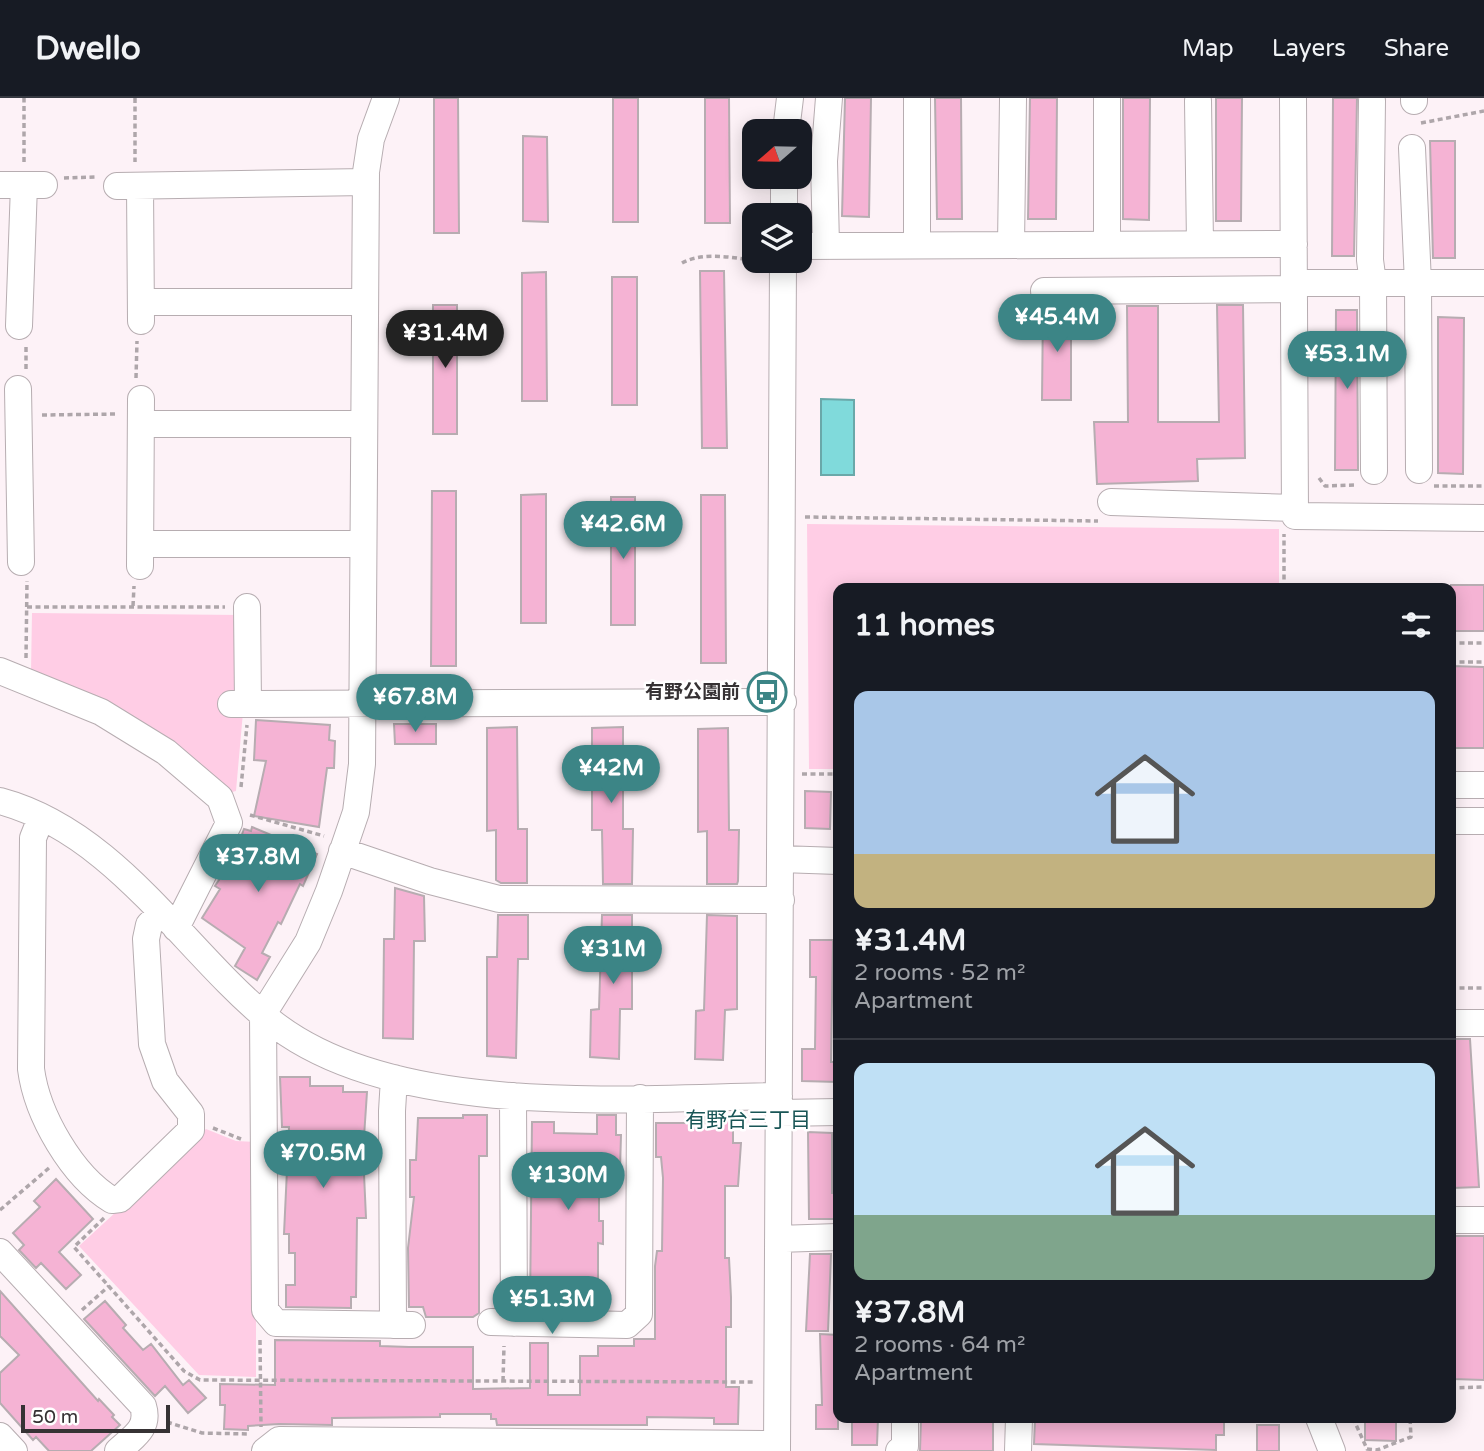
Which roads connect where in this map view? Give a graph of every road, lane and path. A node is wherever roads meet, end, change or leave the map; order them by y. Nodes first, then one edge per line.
1 (24, 98) edge
2 (135, 98) edge
3 (386, 98) edge
4 (790, 98) edge
5 (829, 98) edge
6 (917, 98) edge
7 (1107, 98) edge
8 (1293, 98) edge
9 (1013, 99) edge
10 (1198, 101) dead end
11 (1371, 101) dead end
12 (787, 119) edge
13 (1412, 148) dead end
14 (366, 182) junction
15 (22, 185) edge
16 (128, 186) junction
17 (1107, 244) junction
18 (1200, 244) junction
19 (1294, 244) junction
20 (917, 245) junction
21 (1011, 245) junction
22 (813, 246) edge
23 (742, 258) edge
24 (682, 263) dead end
25 (774, 273) edge
26 (1373, 283) junction
27 (1418, 283) junction
28 (1484, 283) edge
29 (1295, 286) junction
30 (1044, 291) dead end
31 (365, 302) junction
32 (13, 309) edge
33 (141, 312) junction
34 (14, 412) edge
35 (141, 412) junction
36 (364, 424) junction
37 (1419, 470) dead end
38 (1374, 471) dead end
39 (1111, 512) joint
40 (804, 517) dead end
41 (1290, 517) junction
42 (1484, 518) edge
43 (363, 544) junction
44 (14, 549) edge
45 (1284, 583) edge
46 (27, 607) junction
47 (247, 607) joint
48 (1456, 643) edge
49 (1484, 643) edge
50 (1456, 662) edge
51 (1484, 662) edge
52 (0, 671) edge
53 (26, 681) junction
54 (783, 702) junction
55 (362, 703) junction
56 (240, 704) junction
57 (782, 774) junction
58 (833, 774) edge
59 (1456, 785) edge
60 (1484, 785) edge
61 (0, 801) edge
62 (230, 812) junction
63 (41, 818) junction
64 (1456, 821) edge
65 (1484, 821) edge
66 (344, 847) junction
67 (781, 859) junction
68 (833, 861) edge
69 (781, 900) junction
70 (168, 921) junction
71 (1456, 988) edge
72 (1484, 988) edge
73 (263, 1014) junction
74 (1456, 1023) edge
75 (1484, 1023) edge
76 (394, 1078) junction
77 (513, 1096) junction
78 (640, 1098) junction
79 (779, 1105) junction
80 (833, 1111) edge
81 (191, 1123) junction
82 (264, 1138) junction
83 (65, 1153) junction
84 (112, 1200) junction
85 (0, 1210) edge
86 (1456, 1220) edge
87 (1484, 1220) edge
88 (833, 1237) edge
89 (778, 1239) junction
90 (0, 1252) edge
91 (109, 1286) junction
92 (270, 1316) junction
93 (67, 1323) junction
94 (503, 1323) junction
95 (503, 1381) junction
96 (260, 1382) junction
97 (778, 1382) junction
98 (1484, 1387) edge
99 (1456, 1388) edge
100 (147, 1417) junction
101 (905, 1423) edge
102 (1019, 1423) edge
103 (1321, 1423) edge
104 (1355, 1423) edge
105 (1410, 1423) edge
106 (0, 1436) edge
107 (777, 1448) edge
108 (14, 1451) edge
109 (118, 1451) edge
110 (265, 1451) edge
111 (899, 1451) edge
112 (1018, 1451) edge
113 (1332, 1451) edge

1 - 15 path
2 - 16 path
3 - 14 street
4 - 12 street
5 - 22 street
6 - 20 street
7 - 17 street
8 - 19 street
9 - 21 street
10 - 18 street
11 - 26 street
13 - 27 street
14 - 16 street
14 - 31 street
15 - 16 path
15 - 32 street
16 - 33 street
17 - 18 street
17 - 21 street
18 - 19 street
19 - 29 street
20 - 21 street
20 - 22 street
23 - 24 path
25 - 54 street
26 - 27 street
26 - 29 street
26 - 38 street
27 - 28 street
27 - 37 street
29 - 30 street
29 - 41 street
31 - 33 street
31 - 36 street
32 - 34 path
33 - 35 path
34 - 35 path
34 - 44 street
35 - 36 street
35 - 43 street
36 - 43 street
39 - 40 path
39 - 41 street
41 - 42 street
41 - 45 path
43 - 55 street
44 - 46 path
46 - 47 path
46 - 53 path
47 - 56 street
48 - 49 path
50 - 51 path
52 - 53 street
53 - 62 street
54 - 55 street
54 - 57 street
55 - 56 street
55 - 66 street
56 - 62 path
57 - 58 path
57 - 67 street
59 - 60 street
61 - 63 street
62 - 66 path
62 - 70 street
63 - 70 street
63 - 83 street
64 - 65 street
66 - 69 street
66 - 73 street
67 - 68 street
67 - 69 street
69 - 79 street
70 - 73 street
70 - 81 street
71 - 72 path
73 - 76 street
73 - 82 street
74 - 75 street
76 - 77 street
76 - 92 street
77 - 78 street
77 - 94 street
78 - 79 street
78 - 94 street
79 - 80 street
79 - 89 street
81 - 82 path
81 - 84 street
82 - 92 street
83 - 84 street
83 - 85 path
84 - 91 path
86 - 87 street
88 - 89 street
89 - 97 street
90 - 93 street
91 - 93 path
91 - 96 path
92 - 96 path
93 - 100 street
94 - 95 path
95 - 96 path
95 - 97 path
96 - 100 path
97 - 107 street
98 - 99 path
100 - 109 street
101 - 111 street
102 - 112 street
103 - 113 street
104 - 105 path
106 - 108 street
107 - 110 street

